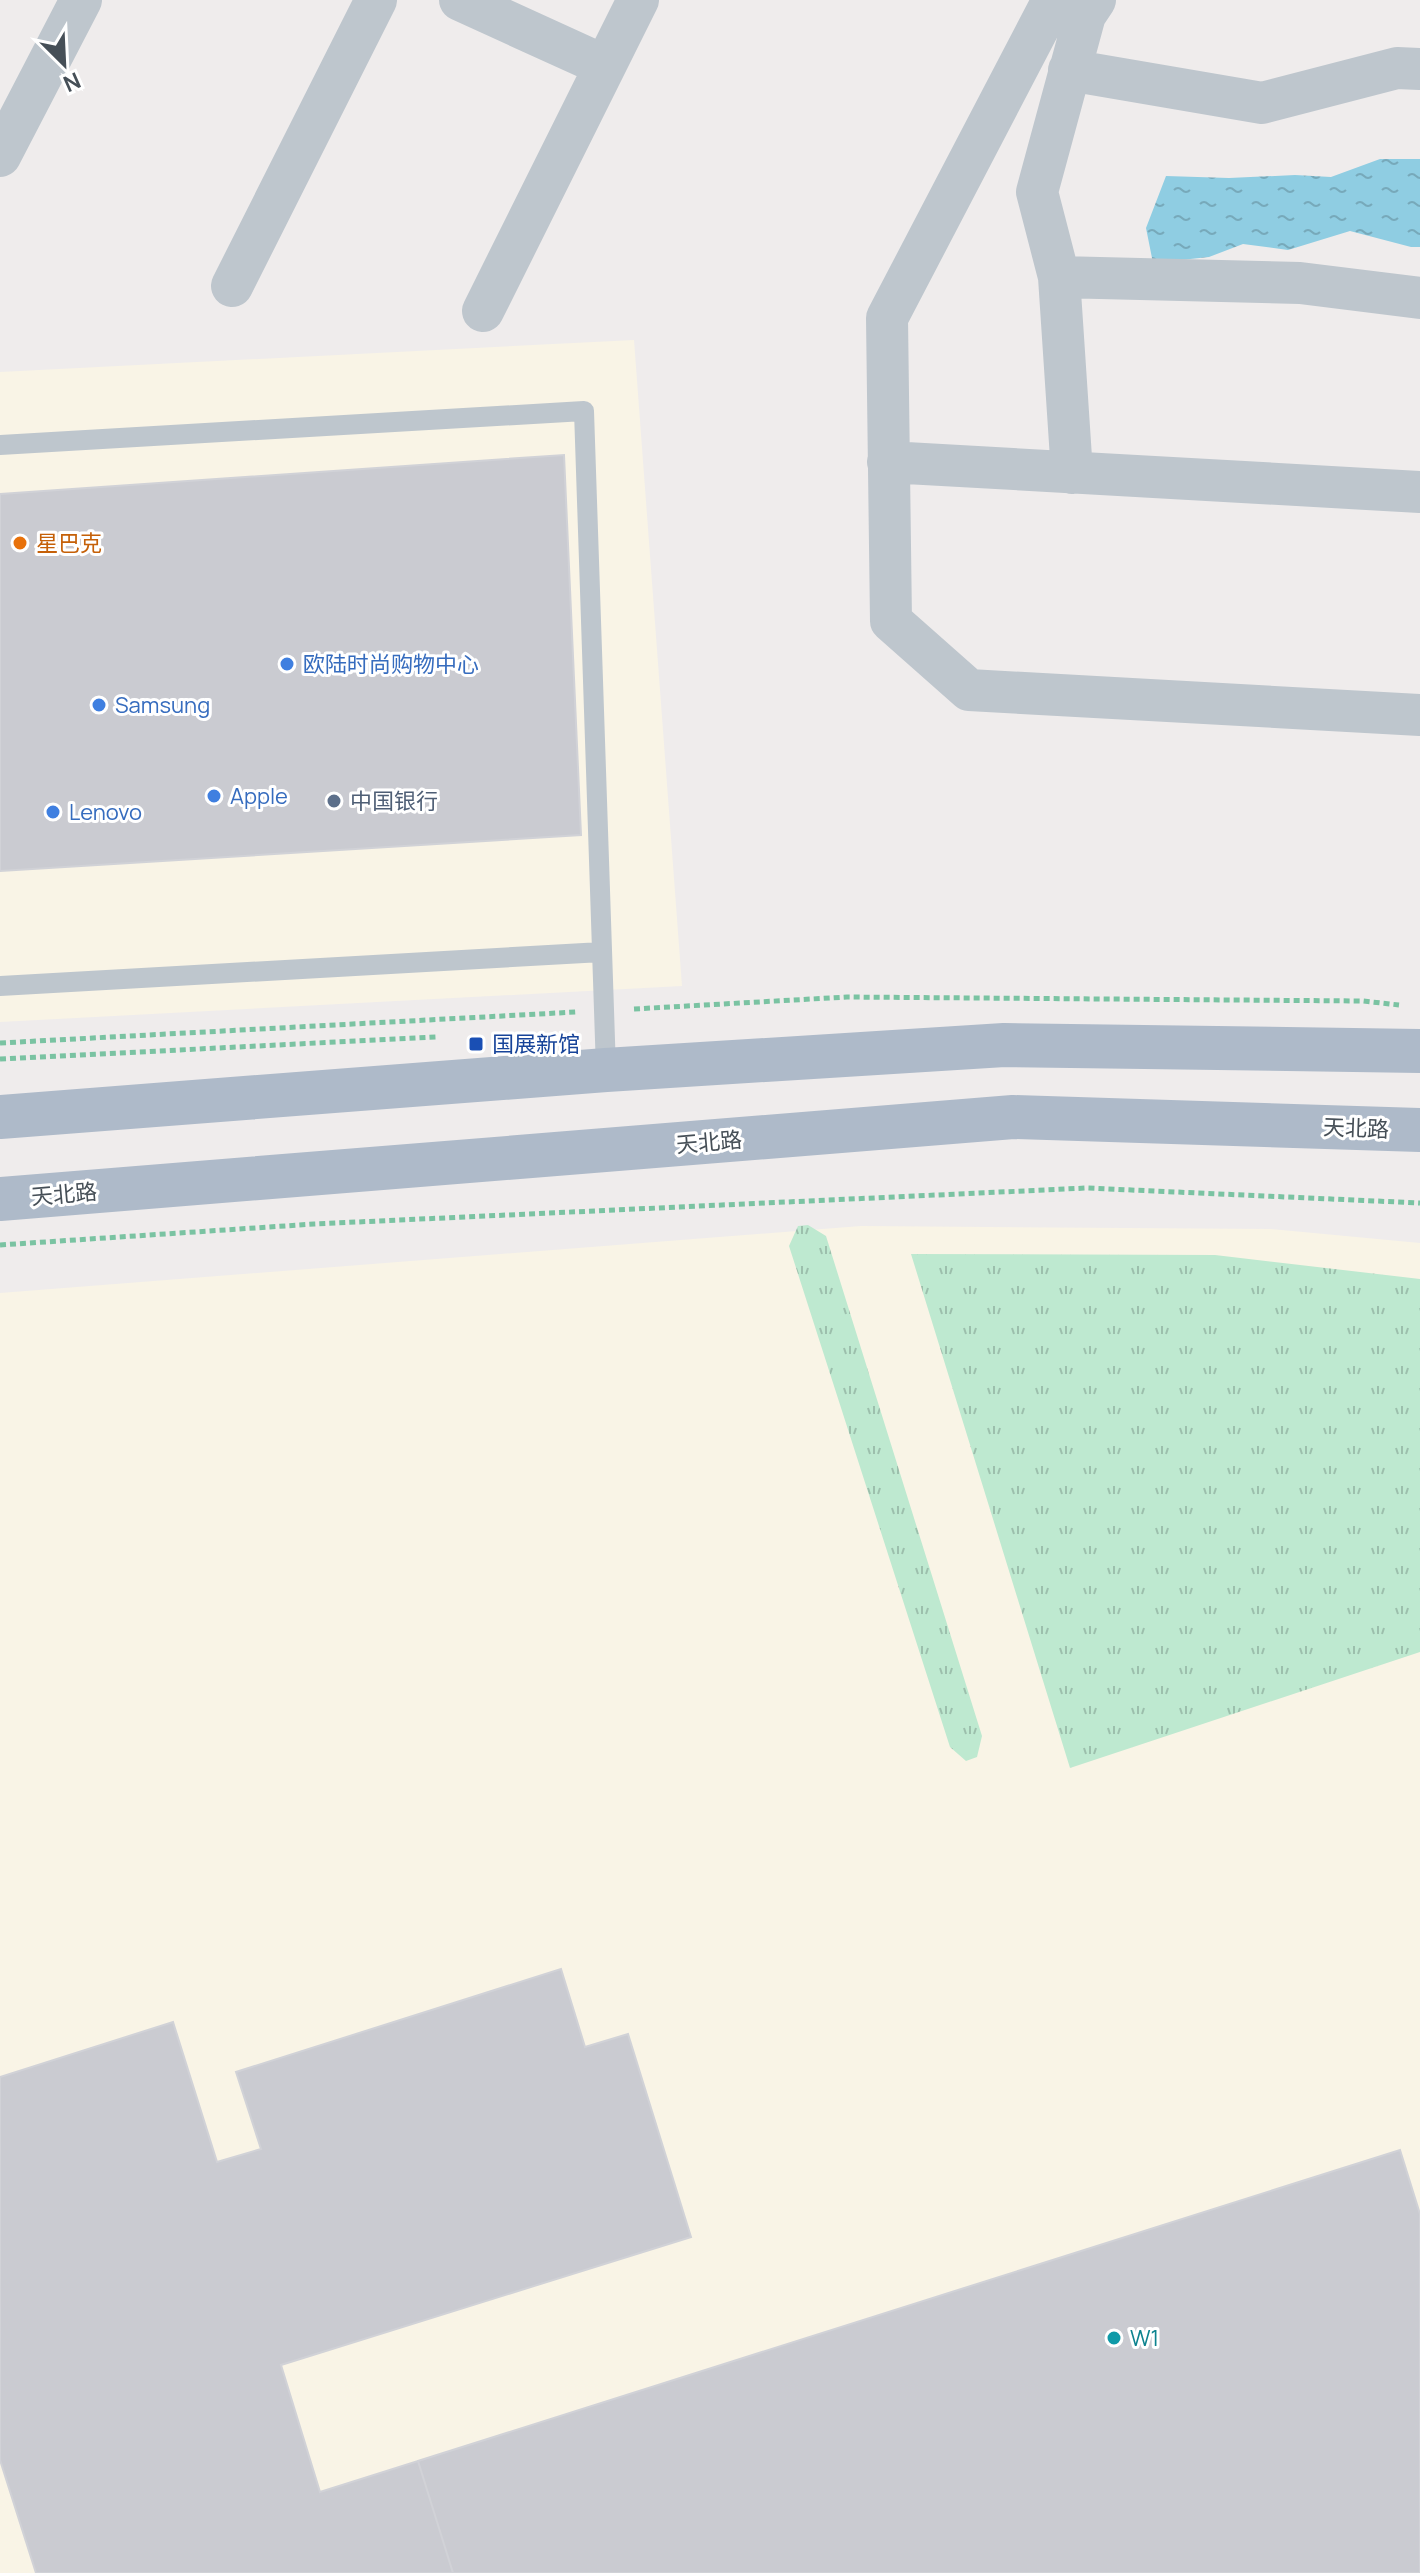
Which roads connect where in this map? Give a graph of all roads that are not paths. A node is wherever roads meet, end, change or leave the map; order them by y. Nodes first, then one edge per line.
1 (81, 0) edge
2 (376, 0) edge
3 (460, 0) edge
4 (638, 0) edge
5 (1053, 0) edge
6 (1095, 0) edge
7 (605, 66) junction
8 (1420, 69) edge
9 (1069, 70) junction
10 (0, 156) edge
11 (1059, 277) junction
12 (232, 286) dead end
13 (1420, 298) edge
14 (483, 311) dead end
15 (0, 445) edge
16 (888, 462) junction
17 (1072, 473) junction
18 (1420, 492) edge
19 (1420, 715) edge
20 (602, 952) junction
21 (0, 986) edge
22 (1420, 1051) edge
23 (606, 1070) junction
24 (0, 1117) edge
25 (1420, 1130) edge
26 (0, 1199) edge

1 - 10 street
2 - 12 street
3 - 7 street
4 - 7 street
5 - 16 street
6 - 9 street
7 - 14 street
8 - 9 street
9 - 11 street
11 - 13 street
11 - 17 street
15 - 20 lane
16 - 17 street
16 - 19 street
17 - 18 street
20 - 21 lane
20 - 23 lane
22 - 23 main road
23 - 24 main road
25 - 26 main road, 天北路

